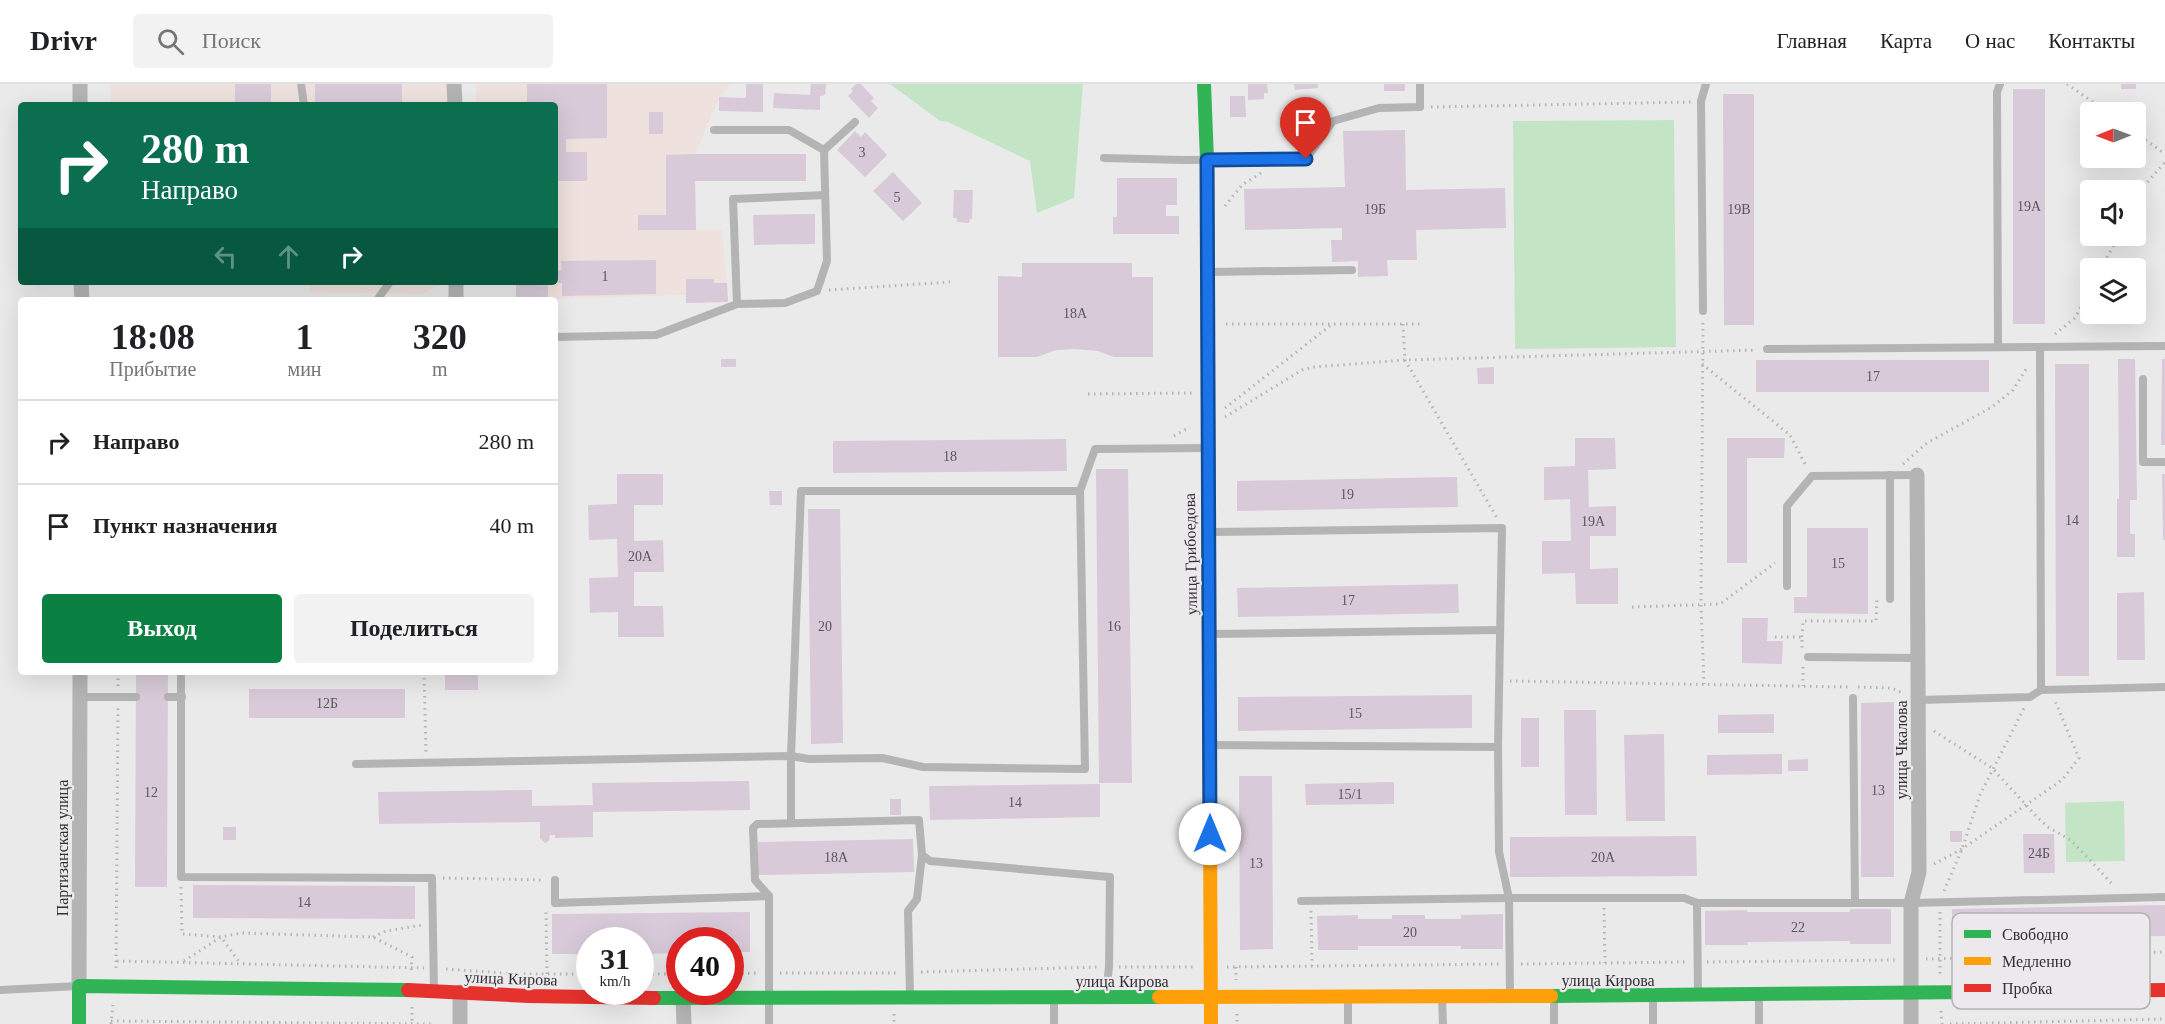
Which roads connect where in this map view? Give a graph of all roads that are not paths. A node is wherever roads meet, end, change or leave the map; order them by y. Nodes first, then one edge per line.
1 (80, 84) edge
2 (300, 84) edge
3 (454, 84) edge
4 (1204, 84) edge
5 (1420, 84) edge
6 (1706, 84) edge
7 (2000, 84) edge
8 (80, 102) edge
9 (303, 102) edge
10 (454, 102) edge
11 (855, 122) dead end
12 (714, 130) dead end
13 (824, 150) junction
14 (1104, 158) dead end
15 (1207, 160) junction
16 (825, 195) junction
17 (1352, 270) dead end
18 (1208, 272) junction
19 (737, 304) junction
20 (1703, 311) road end
21 (558, 337) edge
22 (2165, 346) edge
23 (1998, 347) junction
24 (2040, 347) junction
25 (1767, 350) road end
26 (2143, 379) dead end
27 (1207, 448) junction
28 (2165, 462) edge
29 (1890, 475) junction
30 (1917, 475) joint
31 (1080, 491) junction
32 (1208, 532) junction
33 (1787, 586) dead end
34 (1890, 599) road end
35 (1500, 630) junction
36 (1209, 634) junction
37 (1808, 657) dead end
38 (1918, 658) junction
39 (80, 675) edge
40 (181, 675) edge
41 (2165, 687) edge
42 (2041, 690) junction
43 (80, 697) junction
44 (136, 697) dead end
45 (168, 698) dead end
46 (182, 698) junction
47 (1853, 698) dead end
48 (1919, 700) junction
49 (1210, 745) junction
50 (1498, 747) junction
51 (791, 756) junction
52 (356, 764) dead end
53 (791, 823) junction
54 (922, 855) junction
55 (555, 880) road end
56 (769, 896) junction
57 (2165, 897) edge
58 (1509, 898) junction
59 (1300, 901) dead end
60 (1855, 902) junction
61 (1697, 903) junction
62 (1911, 903) junction
63 (79, 986) junction
64 (0, 990) edge
65 (2150, 990) edge
66 (2165, 990) edge
67 (434, 991) junction
68 (460, 992) junction
69 (1952, 993) edge
70 (1911, 994) junction
71 (1759, 995) junction
72 (1106, 996) junction
73 (1554, 996) junction
74 (1653, 996) junction
75 (1698, 996) junction
76 (1348, 997) junction
77 (1442, 997) junction
78 (1510, 997) junction
79 (666, 998) edge
80 (744, 998) edge
81 (769, 998) junction
82 (910, 998) junction
83 (1054, 998) junction
84 (1211, 998) junction
85 (683, 1005) edge
86 (79, 1024) edge
87 (460, 1024) edge
88 (684, 1024) edge
89 (769, 1024) edge
90 (1054, 1024) edge
91 (1211, 1024) edge
92 (1348, 1024) edge
93 (1443, 1024) edge
94 (1554, 1024) edge
95 (1653, 1024) edge
96 (1759, 1024) edge
97 (1911, 1024) edge

1 - 8 street
2 - 9 lane
3 - 10 street
4 - 15 street, улица Грибоедова
5 - 15 lane
6 - 20 lane
7 - 23 lane
11 - 13 lane
12 - 13 lane
13 - 16 lane
14 - 15 lane
15 - 18 street, улица Грибоедова
16 - 19 lane
16 - 19 lane
17 - 18 lane
18 - 27 street, улица Грибоедова
19 - 21 lane
22 - 24 lane
23 - 24 lane
23 - 25 lane
24 - 42 lane
26 - 28 lane
27 - 31 lane
27 - 32 street, улица Грибоедова
29 - 30 lane
29 - 33 lane
29 - 34 lane
30 - 38 street, улица Чкалова
31 - 51 lane
31 - 51 lane
32 - 35 lane
32 - 36 street, улица Грибоедова
35 - 36 lane
35 - 50 lane
36 - 49 street, улица Грибоедова
37 - 38 lane
38 - 48 street, улица Чкалова
39 - 43 street, Партизанская улица
40 - 46 lane
41 - 42 lane
42 - 48 lane
43 - 44 lane
43 - 63 street, Партизанская улица
45 - 46 lane
46 - 67 lane
47 - 60 lane
48 - 62 street, улица Чкалова
49 - 50 lane
49 - 84 street, улица Грибоедова
50 - 58 lane
51 - 52 lane
51 - 53 lane
53 - 54 lane
53 - 56 lane
54 - 72 lane
54 - 82 lane
55 - 56 lane
56 - 81 lane
57 - 62 lane
58 - 59 lane
58 - 61 lane
58 - 78 lane
60 - 61 lane
60 - 62 lane
61 - 75 lane
62 - 70 street, улица Чкалова
63 - 64 lane
63 - 67 street, улица Кирова
63 - 86 street, Партизанская улица
65 - 66 street, улица Кирова
67 - 68 street, улица Кирова
68 - 79 street, улица Кирова
68 - 87 street
69 - 70 street, улица Кирова
70 - 71 street, улица Кирова
70 - 97 street, улица Чкалова
71 - 75 street, улица Кирова
71 - 96 lane
72 - 83 street, улица Кирова
72 - 84 street, улица Кирова
73 - 74 street, улица Кирова
73 - 78 street, улица Кирова
73 - 94 lane
74 - 75 street, улица Кирова
74 - 95 lane
76 - 77 street, улица Кирова
76 - 84 street, улица Кирова
76 - 92 lane
77 - 78 street, улица Кирова
77 - 93 lane
80 - 81 street, улица Кирова
81 - 82 street, улица Кирова
81 - 89 lane
82 - 83 street, улица Кирова
83 - 90 lane
84 - 91 street, улица Грибоедова
85 - 88 street

